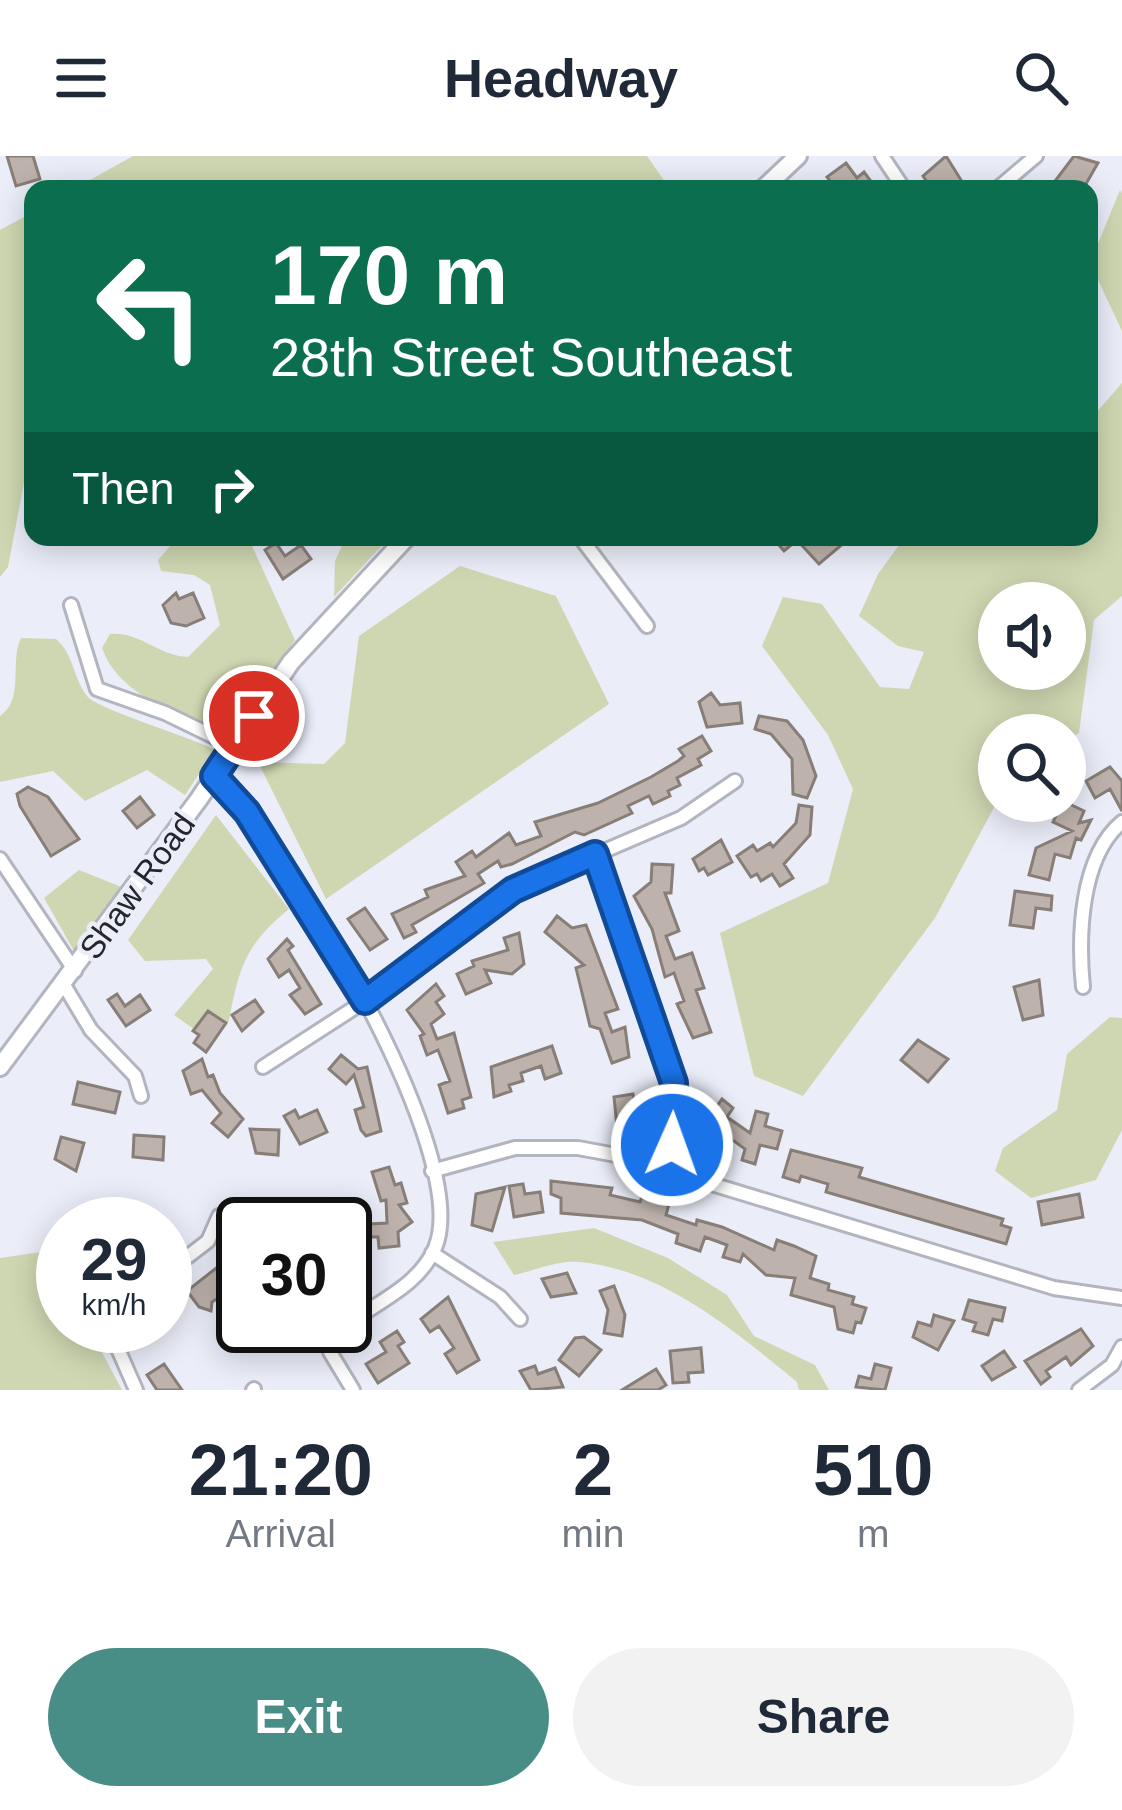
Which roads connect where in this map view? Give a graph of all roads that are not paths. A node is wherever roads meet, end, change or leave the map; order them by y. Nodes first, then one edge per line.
1 (798, 156) edge
2 (1036, 156) edge
3 (773, 180) edge
4 (1008, 180) edge
5 (398, 546) edge
6 (587, 546) edge
7 (71, 605) dead end
8 (647, 626) dead end
9 (233, 746) junction
10 (214, 776) junction
11 (735, 781) dead end
12 (1122, 822) edge
13 (595, 854) junction
14 (0, 859) edge
15 (70, 978) junction
16 (1083, 987) dead end
17 (365, 1001) junction
18 (0, 1067) edge
19 (263, 1067) dead end
20 (141, 1096) dead end
21 (664, 1166) junction
22 (432, 1171) junction
23 (216, 1221) edge
24 (192, 1253) edge
25 (432, 1253) junction
26 (1122, 1298) edge
27 (520, 1318) dead end
28 (1122, 1347) edge
29 (119, 1353) edge
30 (136, 1390) edge
31 (353, 1390) edge
32 (1079, 1390) edge

1 - 3 main road
2 - 4 street
5 - 9 main road, Shaw Road
6 - 8 street
7 - 9 street
9 - 10 main road, Shaw Road
10 - 15 main road, Shaw Road
10 - 17 street
11 - 13 street
12 - 16 street
13 - 17 street
13 - 21 street
14 - 15 street
15 - 18 main road, Shaw Road
15 - 20 street
17 - 19 street
17 - 22 street
21 - 22 street
21 - 26 street
22 - 25 street
23 - 24 street
25 - 27 street
25 - 31 street
28 - 32 street
29 - 30 street

